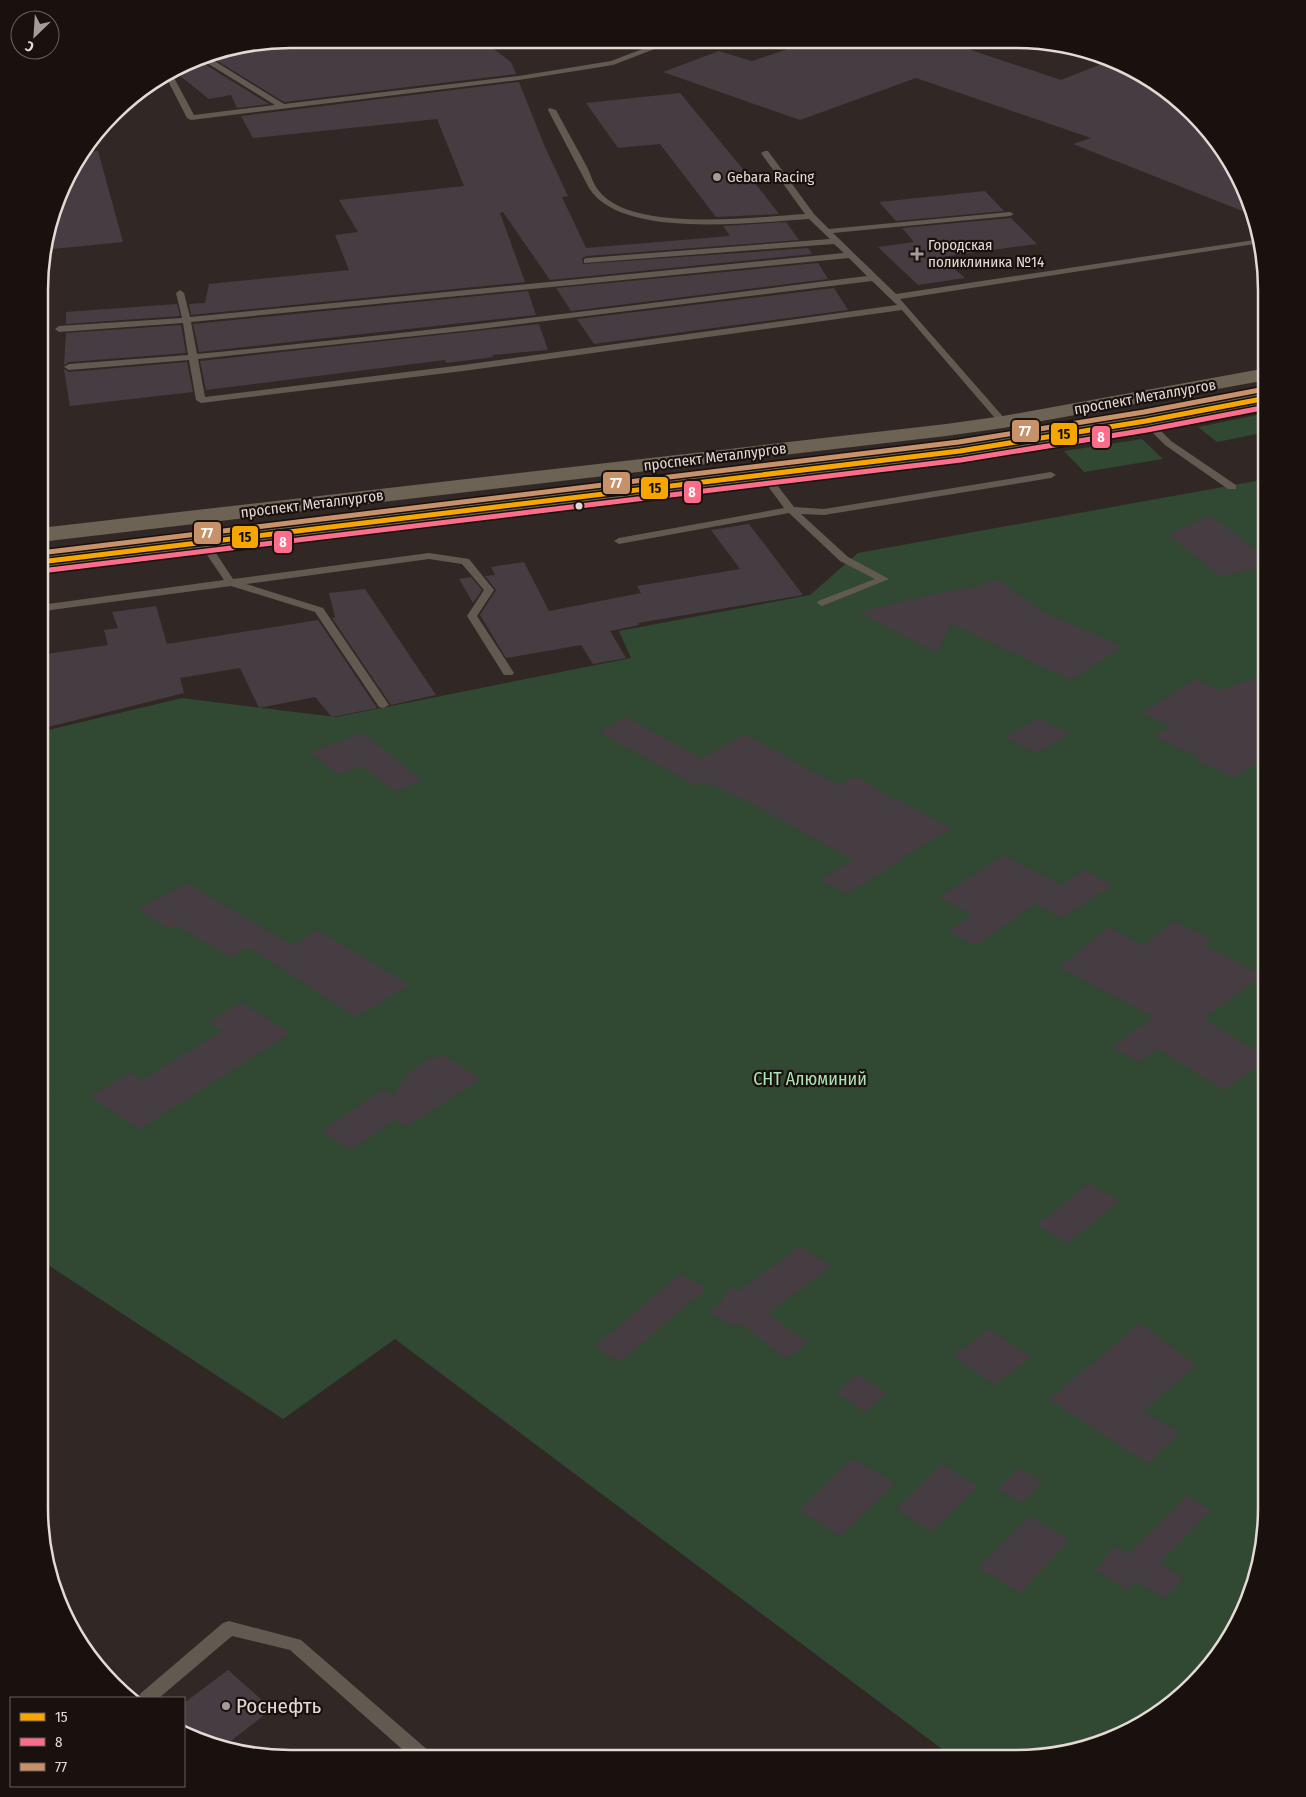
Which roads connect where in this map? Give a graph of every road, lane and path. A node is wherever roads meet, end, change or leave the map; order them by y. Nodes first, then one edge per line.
1 (653, 48) edge
2 (210, 61) edge
3 (170, 79) edge
4 (284, 108) junction
5 (552, 110) dead end
6 (764, 152) dead end
7 (1010, 214) dead end
8 (811, 216) junction
9 (829, 231) junction
10 (836, 241) junction
11 (1254, 242) edge
12 (851, 255) junction
13 (587, 261) dead end
14 (873, 278) junction
15 (180, 293) dead end
16 (893, 297) junction
17 (904, 307) junction
18 (187, 320) junction
19 (59, 329) dead end
20 (191, 358) junction
21 (69, 367) dead end
22 (1258, 376) edge
23 (1258, 400) edge
24 (1146, 421) junction
25 (1003, 422) junction
26 (764, 474) junction
27 (1051, 475) dead end
28 (1232, 487) dead end
29 (791, 510) junction
30 (48, 534) edge
31 (619, 541) dead end
32 (204, 543) junction
33 (48, 561) edge
34 (230, 582) junction
35 (822, 603) dead end
36 (48, 607) edge
37 (508, 673) dead end
38 (383, 705) dead end
39 (148, 1697) edge
40 (416, 1750) edge

1 - 4 lane
2 - 4 lane
3 - 4 lane
5 - 8 lane
6 - 8 lane
7 - 9 lane
8 - 9 lane
9 - 10 lane
10 - 12 lane
10 - 13 lane
11 - 16 lane
12 - 14 lane
12 - 18 lane
14 - 16 lane
14 - 20 lane
15 - 18 lane
16 - 17 lane
17 - 20 lane
17 - 25 lane
18 - 19 lane
18 - 20 lane
20 - 21 lane
22 - 25 main road, проспект Металлургов
23 - 24 main road, проспект Металлургов
24 - 26 main road, проспект Металлургов
24 - 28 lane
25 - 30 main road, проспект Металлургов
26 - 29 lane
26 - 32 main road, проспект Металлургов
27 - 29 lane
29 - 31 lane
29 - 35 lane
32 - 33 main road, проспект Металлургов
32 - 34 lane
34 - 36 lane
34 - 37 lane
34 - 38 lane
39 - 40 lane

